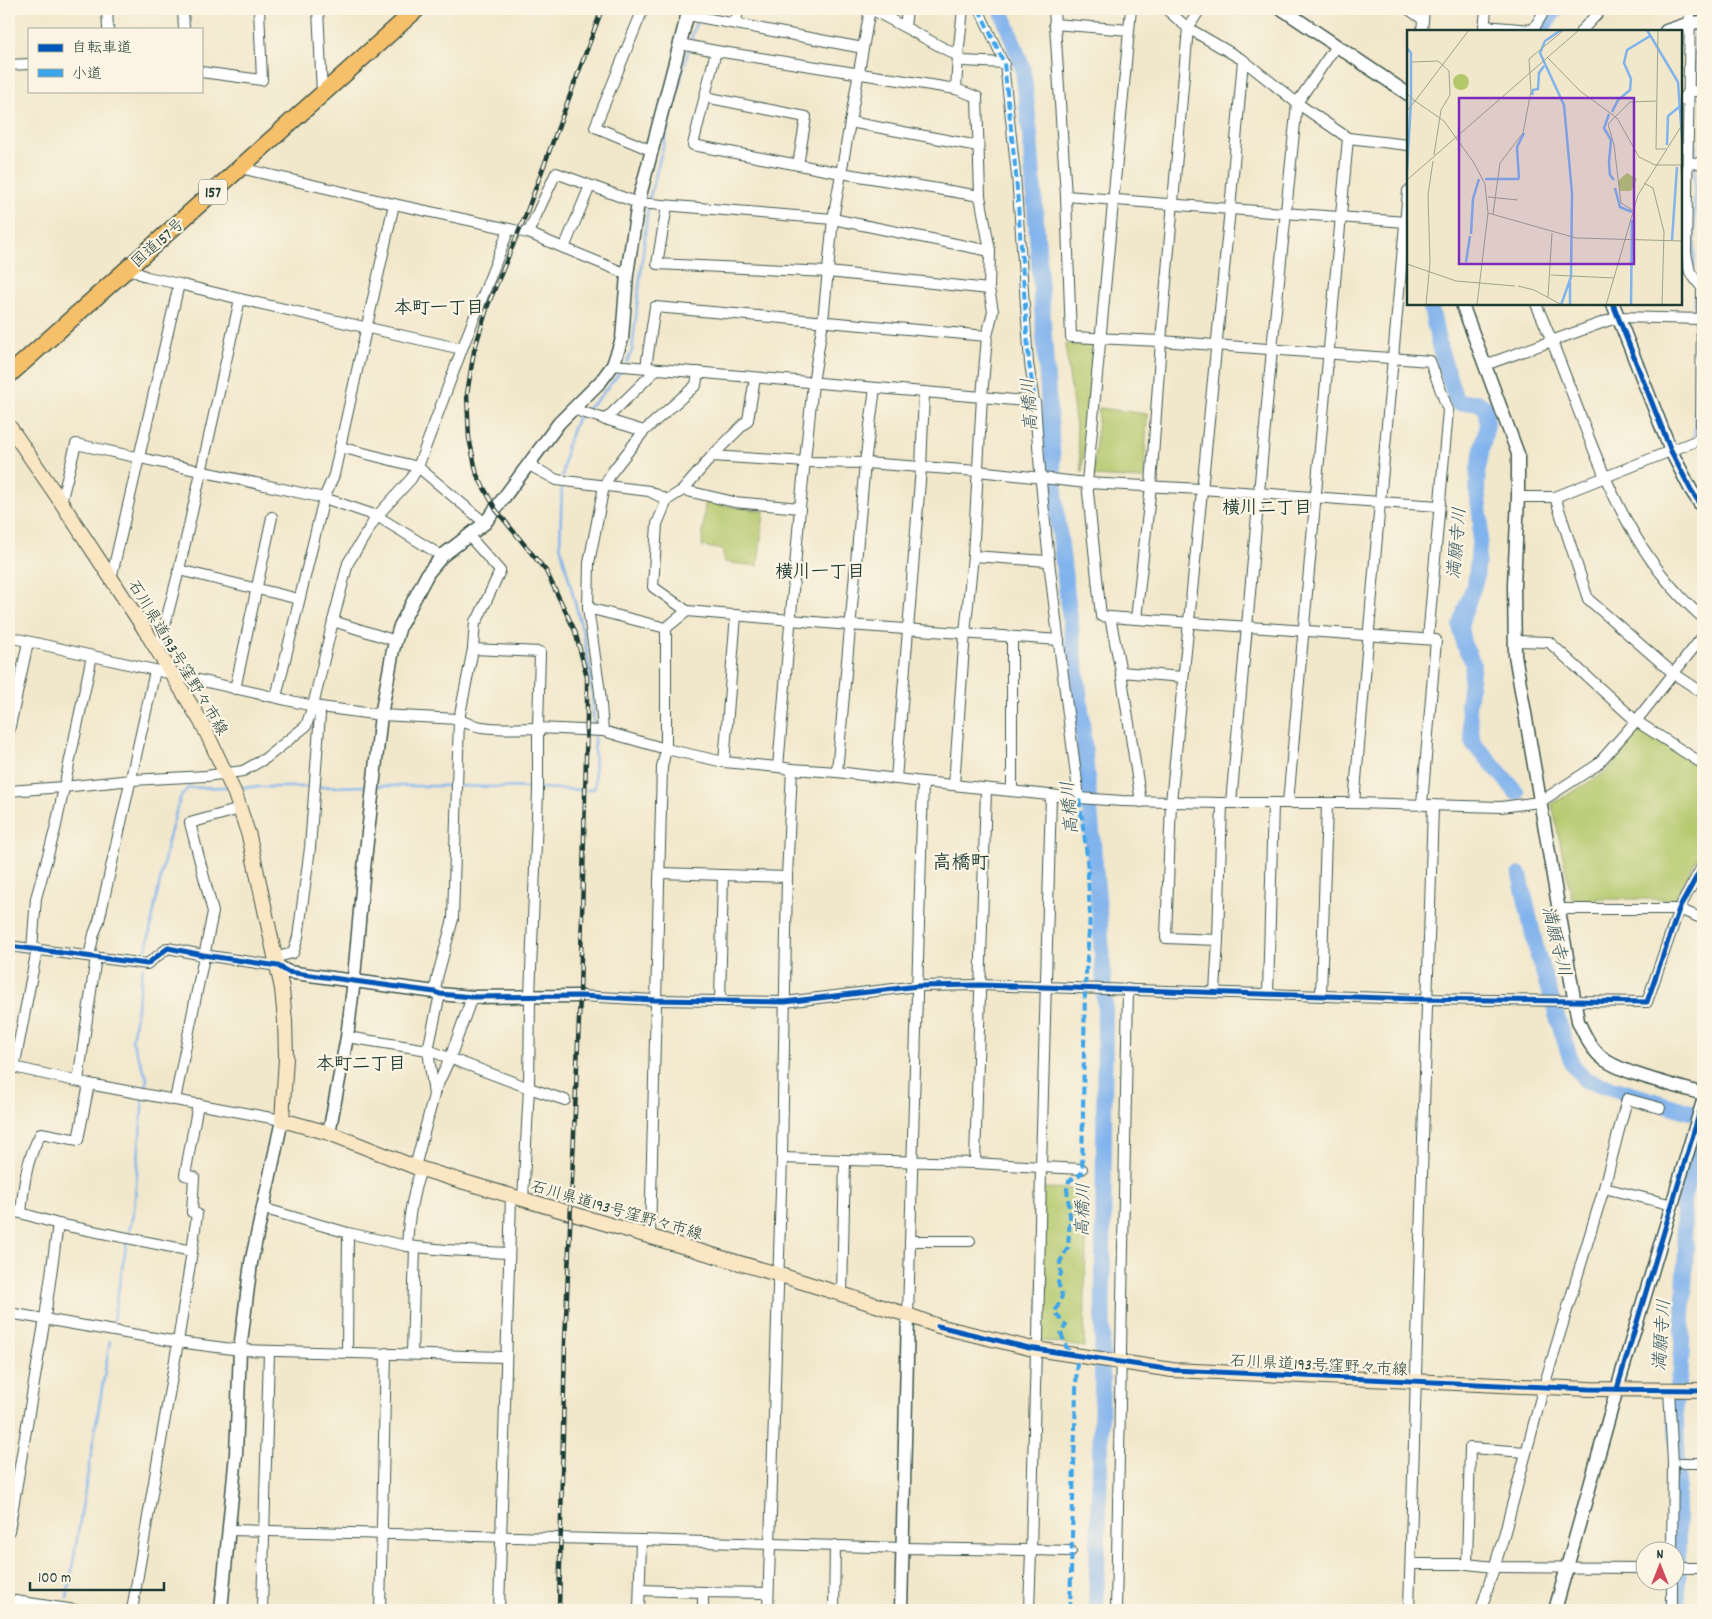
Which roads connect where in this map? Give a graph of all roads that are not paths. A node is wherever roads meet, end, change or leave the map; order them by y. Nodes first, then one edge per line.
1 (108, 9) edge
2 (183, 9) edge
3 (259, 9) edge
4 (318, 9) edge
5 (417, 9) edge
6 (643, 9) edge
7 (738, 9) edge
8 (870, 9) edge
9 (907, 9) edge
10 (963, 9) edge
11 (979, 9) edge
12 (1054, 9) edge
13 (1131, 9) edge
14 (1166, 9) edge
15 (1200, 9) edge
16 (1282, 9) edge
17 (1408, 9) edge
18 (1486, 9) edge
19 (1543, 9) edge
20 (1602, 9) edge
21 (1690, 9) edge
22 (1424, 14) edge
23 (693, 15) edge
24 (1697, 22) edge
25 (736, 24) junction
26 (1054, 24) junction
27 (905, 27) junction
28 (108, 28) edge
29 (184, 28) edge
30 (1188, 28) junction
31 (1484, 29) edge
32 (1129, 30) junction
33 (1422, 30) edge
34 (1582, 30) edge
35 (1669, 30) edge
36 (687, 45) junction
37 (1336, 46) junction
38 (862, 48) junction
39 (716, 51) junction
40 (958, 56) junction
41 (1243, 60) junction
42 (1004, 63) junction
43 (28, 64) edge
44 (9, 65) edge
45 (202, 72) edge
46 (858, 74) junction
47 (956, 89) junction
48 (1689, 91) junction
49 (1703, 91) edge
50 (322, 93) junction
51 (1407, 93) edge
52 (706, 97) junction
53 (1682, 99) edge
54 (1297, 103) junction
55 (850, 122) junction
56 (1348, 138) junction
57 (1407, 145) edge
58 (978, 146) junction
59 (653, 151) junction
60 (1688, 162) junction
61 (1703, 164) edge
62 (798, 165) junction
63 (240, 168) junction
64 (841, 173) junction
65 (590, 186) junction
66 (980, 196) junction
67 (1066, 196) junction
68 (1114, 200) junction
69 (394, 204) junction
70 (644, 204) junction
71 (1172, 204) junction
72 (667, 206) junction
73 (1407, 206) edge
74 (1230, 209) junction
75 (1286, 213) junction
76 (1342, 216) junction
77 (833, 219) junction
78 (1406, 222) junction
79 (510, 229) junction
80 (528, 233) junction
81 (1683, 244) edge
82 (564, 248) junction
83 (990, 251) junction
84 (127, 268) junction
85 (828, 272) junction
86 (626, 274) junction
87 (179, 284) junction
88 (989, 289) junction
89 (240, 299) junction
90 (1462, 305) edge
91 (1536, 305) edge
92 (1613, 305) edge
93 (1618, 317) junction
94 (1702, 318) edge
95 (823, 321) junction
96 (366, 327) junction
97 (987, 336) junction
98 (1100, 338) junction
99 (1161, 341) junction
100 (1553, 341) junction
101 (1216, 345) junction
102 (462, 349) junction
103 (1272, 349) junction
104 (1329, 353) junction
105 (1393, 358) junction
106 (1485, 365) junction
107 (620, 366) junction
108 (651, 368) junction
109 (698, 372) junction
110 (9, 375) edge
111 (755, 378) junction
112 (813, 383) junction
113 (875, 388) junction
114 (924, 393) junction
115 (982, 397) junction
116 (1034, 402) junction
117 (574, 410) junction
118 (605, 420) junction
119 (9, 426) edge
120 (644, 431) junction
121 (1702, 438) edge
122 (340, 447) junction
123 (1671, 451) junction
124 (712, 456) junction
125 (139, 458) junction
126 (806, 462) junction
127 (865, 464) junction
128 (529, 465) junction
129 (418, 467) junction
130 (921, 468) junction
131 (978, 471) junction
132 (201, 472) junction
133 (1604, 477) junction
134 (1039, 479) junction
135 (1083, 483) junction
136 (604, 486) junction
137 (1151, 486) junction
138 (1202, 489) junction
139 (683, 490) junction
140 (1259, 494) junction
141 (1518, 496) junction
142 (1555, 497) junction
143 (324, 498) junction
144 (1316, 498) junction
145 (667, 500) junction
146 (61, 502) junction
147 (1380, 502) junction
148 (1439, 506) junction
149 (800, 508) junction
150 (1703, 508) edge
151 (377, 516) junction
152 (272, 517) dead end
153 (485, 523) junction
154 (469, 536) junction
155 (442, 556) junction
156 (973, 556) junction
157 (1048, 561) junction
158 (179, 570) junction
159 (111, 580) junction
160 (257, 589) junction
161 (299, 599) junction
162 (588, 608) junction
163 (687, 611) junction
164 (736, 615) junction
165 (790, 618) junction
166 (1110, 618) junction
167 (1703, 618) edge
168 (1136, 619) junction
169 (333, 621) junction
170 (1188, 624) junction
171 (850, 625) junction
172 (1247, 627) junction
173 (666, 628) junction
174 (908, 629) junction
175 (1303, 631) junction
176 (965, 632) junction
177 (1368, 636) junction
178 (1703, 636) edge
179 (9, 637) edge
180 (1012, 637) junction
181 (1428, 639) junction
182 (1059, 640) junction
183 (396, 641) junction
184 (1514, 641) junction
185 (28, 642) junction
186 (473, 649) junction
187 (158, 652) junction
188 (92, 656) junction
189 (155, 671) junction
190 (1121, 672) junction
191 (171, 674) junction
192 (1673, 674) junction
193 (1183, 677) junction
194 (235, 689) junction
195 (1703, 693) edge
196 (276, 697) junction
197 (313, 706) junction
198 (382, 715) junction
199 (459, 719) junction
200 (1636, 721) junction
201 (538, 728) junction
202 (9, 731) edge
203 (597, 731) junction
204 (666, 749) junction
205 (724, 762) junction
206 (1703, 764) edge
207 (778, 767) junction
208 (792, 769) junction
209 (837, 772) junction
210 (896, 779) junction
211 (132, 780) junction
212 (230, 782) junction
213 (923, 782) junction
214 (954, 785) junction
215 (63, 787) junction
216 (986, 789) junction
217 (9, 790) edge
218 (1012, 791) junction
219 (1051, 795) junction
220 (1078, 798) junction
221 (1141, 802) junction
222 (1171, 802) junction
223 (1540, 802) junction
224 (1226, 803) junction
225 (1273, 803) junction
226 (1288, 803) junction
227 (1354, 803) junction
228 (1327, 804) junction
229 (1422, 804) junction
230 (1433, 805) junction
231 (240, 809) junction
232 (1703, 865) edge
233 (660, 873) junction
234 (722, 875) junction
235 (787, 877) junction
236 (1560, 909) junction
237 (1679, 909) junction
238 (1703, 919) edge
239 (1218, 940) junction
240 (9, 946) edge
241 (35, 949) junction
242 (203, 955) junction
243 (93, 957) junction
244 (278, 961) junction
245 (354, 980) junction
246 (980, 985) junction
247 (918, 986) junction
248 (1046, 987) junction
249 (1128, 989) junction
250 (1215, 992) junction
251 (438, 993) junction
252 (1268, 994) junction
253 (1321, 995) junction
254 (530, 996) junction
255 (580, 996) joint
256 (472, 997) junction
257 (1428, 999) junction
258 (655, 1000) junction
259 (720, 1000) junction
260 (1576, 1000) junction
261 (784, 1002) junction
262 (347, 1037) junction
263 (428, 1050) junction
264 (450, 1058) junction
265 (12, 1067) edge
266 (78, 1081) junction
267 (89, 1084) junction
268 (529, 1088) junction
269 (1703, 1094) edge
270 (434, 1095) junction
271 (175, 1100) junction
272 (565, 1100) dead end
273 (1703, 1101) edge
274 (198, 1104) junction
275 (1660, 1108) dead end
276 (282, 1120) junction
277 (329, 1133) junction
278 (782, 1158) junction
279 (845, 1160) junction
280 (912, 1162) junction
281 (975, 1163) junction
282 (418, 1168) junction
283 (1041, 1168) junction
284 (1082, 1169) dead end
285 (1604, 1188) junction
286 (517, 1198) junction
287 (1673, 1205) junction
288 (262, 1208) junction
289 (9, 1211) edge
290 (21, 1213) junction
291 (58, 1224) junction
292 (348, 1233) junction
293 (650, 1236) junction
294 (910, 1241) junction
295 (970, 1242) dead end
296 (411, 1246) junction
297 (192, 1251) junction
298 (508, 1253) junction
299 (777, 1274) junction
300 (842, 1294) junction
301 (9, 1313) edge
302 (908, 1315) junction
303 (45, 1318) junction
304 (178, 1342) junction
305 (1036, 1349) junction
306 (240, 1350) junction
307 (269, 1352) junction
308 (347, 1352) junction
309 (386, 1353) junction
310 (412, 1354) junction
311 (505, 1358) junction
312 (1120, 1362) junction
313 (1417, 1382) junction
314 (1544, 1386) junction
315 (1617, 1389) junction
316 (1674, 1390) junction
317 (1703, 1390) edge
318 (1526, 1452) junction
319 (1683, 1463) dead end
320 (1703, 1463) edge
321 (228, 1530) junction
322 (9, 1531) edge
323 (264, 1531) junction
324 (382, 1534) junction
325 (501, 1535) junction
326 (641, 1540) junction
327 (1672, 1542) edge
328 (769, 1543) junction
329 (834, 1545) junction
330 (903, 1548) junction
331 (1031, 1550) junction
332 (1071, 1551) dead end
333 (1411, 1564) junction
334 (1467, 1564) junction
335 (1494, 1567) junction
336 (1567, 1568) junction
337 (1634, 1568) edge
338 (1684, 1568) edge
339 (1703, 1568) edge
340 (640, 1590) junction
341 (703, 1592) junction
342 (1672, 1592) edge
343 (768, 1593) junction
344 (9, 1600) edge
345 (75, 1610) edge
346 (132, 1610) edge
347 (221, 1610) edge
348 (262, 1610) edge
349 (380, 1610) edge
350 (499, 1610) edge
351 (639, 1610) edge
352 (703, 1610) edge
353 (768, 1610) edge
354 (834, 1610) edge
355 (900, 1610) edge
356 (1029, 1610) edge
357 (1116, 1610) edge
358 (1409, 1610) edge
359 (1481, 1610) edge
360 (1555, 1610) edge
361 (1672, 1610) edge

1 - 28 street
2 - 29 street
3 - 45 street
4 - 50 street
5 - 50 highway, 国道157号 / 157
6 - 59 street
7 - 25 street
8 - 27 street
8 - 38 street
9 - 27 street
10 - 40 street
11 - 42 street
12 - 26 street
13 - 32 street
14 - 30 street
15 - 30 street
16 - 37 street
17 - 22 street
18 - 31 street
19 - 31 street
20 - 34 street
21 - 24 street
22 - 33 street
23 - 25 street
23 - 36 street
24 - 35 street
24 - 48 street
25 - 38 street
26 - 32 street
26 - 67 street
27 - 40 street
30 - 41 street
30 - 71 street
32 - 68 street
36 - 39 street
36 - 59 street
37 - 51 street
37 - 54 street
38 - 46 street
39 - 46 street
39 - 52 street
40 - 42 street
40 - 47 street
41 - 54 street
41 - 74 street
42 - 116 street
43 - 44 street
46 - 47 street
46 - 55 street
47 - 58 street
48 - 49 street
48 - 53 street
48 - 60 street
50 - 63 highway, 国道157号 / 157
52 - 62 street
52 - 62 street
54 - 56 street
54 - 75 street
55 - 58 street
55 - 64 street
56 - 57 street
56 - 76 street
58 - 66 street
59 - 70 street
60 - 61 street
60 - 81 street
62 - 64 street
63 - 69 street
63 - 84 highway, 国道157号 / 157
64 - 66 street
64 - 77 street
65 - 70 street
65 - 80 street
65 - 82 street
66 - 83 street
67 - 68 street
67 - 98 street
68 - 71 street
68 - 98 street
69 - 79 street
69 - 96 street
70 - 72 street
70 - 86 street
71 - 74 street
71 - 99 street
72 - 77 street
72 - 85 street
73 - 78 street
74 - 75 street
74 - 101 street
75 - 76 street
75 - 103 street
76 - 78 street
76 - 104 street
77 - 83 street
77 - 85 street
78 - 105 street
79 - 80 street
79 - 102 street
80 - 82 street
81 - 94 street
82 - 86 street
83 - 88 street
84 - 87 street
84 - 110 highway, 国道157号 / 157
85 - 88 street
85 - 95 street
86 - 107 street
87 - 89 street
87 - 125 street
88 - 97 street
89 - 96 street
89 - 132 street
90 - 106 street
91 - 100 street
92 - 93 street
93 - 94 street
93 - 100 street
93 - 123 street
94 - 121 street
95 - 97 street
95 - 108 street
95 - 112 street
96 - 102 street
96 - 122 street
97 - 115 street
98 - 99 street
98 - 135 street
99 - 101 street
99 - 137 street
100 - 106 street
100 - 133 street
101 - 103 street
101 - 138 street
102 - 129 street
103 - 104 street
103 - 140 street
104 - 105 street
104 - 144 street
105 - 147 street
105 - 148 street
106 - 141 street
107 - 108 street
107 - 117 street
108 - 109 street
108 - 118 street
109 - 111 street
109 - 120 street
111 - 112 street
111 - 124 street
112 - 113 street
112 - 126 street
113 - 114 street
113 - 127 street
114 - 115 street
114 - 130 street
115 - 116 street
115 - 131 street
116 - 134 street
117 - 118 street
117 - 128 street
118 - 120 street
119 - 146 main road, 石川県道193号窪野々市線
120 - 136 street
121 - 123 street
122 - 129 street
122 - 143 street
123 - 133 street
123 - 150 street
124 - 126 street
124 - 139 street
125 - 132 street
125 - 146 street
125 - 159 street
126 - 127 street
126 - 149 street
127 - 130 street
127 - 171 street
128 - 136 street
128 - 153 street
129 - 151 street
129 - 153 street
130 - 131 street
130 - 174 street
131 - 134 street
131 - 156 street
132 - 143 street
132 - 158 street
133 - 142 street
133 - 167 street
134 - 135 street
134 - 157 street
135 - 137 street
135 - 166 street
136 - 145 street
136 - 162 street
137 - 138 street
137 - 168 street
138 - 140 street
138 - 170 street
139 - 145 street
139 - 149 street
140 - 144 street
140 - 172 street
141 - 142 street
141 - 184 street
142 - 192 street
143 - 151 street
143 - 161 street
144 - 147 street
144 - 175 street
145 - 163 street
146 - 159 main road, 石川県道193号窪野々市線
147 - 148 street
147 - 177 street
148 - 181 street
149 - 165 street
151 - 155 street
151 - 169 street
152 - 160 street
153 - 154 street
154 - 155 street
154 - 186 street
155 - 183 street
156 - 157 street
156 - 176 street
157 - 182 street
158 - 160 street
158 - 187 street
159 - 187 main road, 石川県道193号窪野々市線
160 - 161 street
160 - 194 street
161 - 196 street
162 - 173 street
162 - 203 street
163 - 164 street
163 - 173 street
164 - 165 street
164 - 205 street
165 - 171 street
165 - 207 street
166 - 168 street
166 - 190 street
168 - 170 street
169 - 183 street
169 - 197 street
170 - 172 street
170 - 193 street
171 - 174 street
171 - 209 street
172 - 175 street
172 - 224 street
173 - 204 street
174 - 176 street
174 - 210 street
175 - 177 street
175 - 226 street
176 - 180 street
176 - 214 street
177 - 181 street
177 - 227 street
178 - 192 street
179 - 185 street
180 - 182 street
180 - 218 street
181 - 229 street
182 - 220 street
183 - 198 street
184 - 200 street
184 - 223 street
185 - 188 street
185 - 202 street
186 - 199 street
186 - 201 street
187 - 191 main road, 石川県道193号窪野々市線
188 - 189 street
188 - 215 street
189 - 191 street
189 - 211 street
190 - 193 street
190 - 221 street
191 - 194 street
191 - 212 main road, 石川県道193号窪野々市線
192 - 195 street
192 - 200 street
193 - 222 street
194 - 196 street
196 - 197 street
197 - 198 street
197 - 212 street
197 - 244 street
198 - 199 street
198 - 245 street
199 - 201 street
199 - 251 street
200 - 206 street
200 - 223 street
201 - 203 street
201 - 254 street
203 - 204 street
204 - 205 street
204 - 233 street
205 - 207 street
207 - 208 street
208 - 209 street
208 - 235 street
209 - 210 street
210 - 213 street
211 - 212 street
211 - 215 street
211 - 243 street
212 - 231 main road, 石川県道193号窪野々市線
213 - 214 street
213 - 247 street
214 - 216 street
215 - 217 street
215 - 241 street
216 - 218 street
216 - 246 street
218 - 219 street
219 - 220 street
219 - 248 street
220 - 221 street
221 - 222 street
222 - 224 street
222 - 239 street
223 - 230 street
223 - 236 street
224 - 225 street
224 - 239 street
225 - 226 street
225 - 252 street
226 - 228 street
227 - 228 street
227 - 229 street
228 - 253 street
229 - 230 street
230 - 257 street
231 - 242 street
231 - 244 main road, 石川県道193号窪野々市線
232 - 237 street
233 - 234 street
233 - 258 street
234 - 235 street
234 - 259 street
235 - 261 street
236 - 237 street
236 - 260 street
237 - 238 street
237 - 260 street
239 - 250 street
240 - 241 street
241 - 243 street
241 - 265 street
242 - 243 street
242 - 244 street
242 - 271 street
243 - 266 street
244 - 245 street
244 - 276 main road, 石川県道193号窪野々市線
245 - 251 street
245 - 262 street
246 - 247 street
246 - 248 street
246 - 281 street
247 - 261 street
247 - 280 street
248 - 249 street
248 - 283 street
249 - 250 street
249 - 312 street
250 - 252 street
251 - 256 street
251 - 263 street
252 - 253 street
253 - 257 street
254 - 255 street
254 - 256 street
254 - 268 street
255 - 258 street
256 - 264 street
257 - 260 street
257 - 313 street
258 - 259 street
258 - 293 street
259 - 261 street
260 - 269 street
261 - 278 street
262 - 263 street
262 - 277 street
263 - 264 street
263 - 270 street
264 - 268 street
264 - 270 street
265 - 266 street
266 - 267 street
267 - 271 street
267 - 290 street
268 - 272 street
268 - 286 street
270 - 282 street
271 - 274 street
273 - 287 street
274 - 276 street
274 - 297 street
275 - 285 street
276 - 277 main road, 石川県道193号窪野々市線
276 - 288 street
277 - 282 main road, 石川県道193号窪野々市線
278 - 279 street
278 - 299 street
279 - 280 street
279 - 300 street
280 - 281 street
280 - 294 street
281 - 283 street
282 - 286 main road, 石川県道193号窪野々市線
282 - 296 street
283 - 284 street
283 - 305 street
285 - 287 street
285 - 314 street
286 - 293 main road, 石川県道193号窪野々市線
286 - 298 street
287 - 315 street
288 - 292 street
288 - 306 street
289 - 290 street
290 - 291 street
291 - 297 street
291 - 303 street
292 - 296 street
292 - 308 street
293 - 299 main road, 石川県道193号窪野々市線
294 - 295 street
294 - 302 street
296 - 298 street
296 - 310 street
297 - 304 street
298 - 311 street
299 - 300 main road, 石川県道193号窪野々市線
299 - 328 street
300 - 302 main road, 石川県道193号窪野々市線
301 - 303 street
302 - 305 main road, 石川県道193号窪野々市線
302 - 330 street
303 - 304 street
303 - 322 street
304 - 306 street
304 - 346 street
305 - 312 main road, 石川県道193号窪野々市線
305 - 331 street
306 - 307 street
306 - 321 street
307 - 308 street
307 - 323 street
308 - 309 street
309 - 310 street
309 - 324 street
310 - 311 street
311 - 325 street
312 - 313 main road, 石川県道193号窪野々市線
312 - 357 street
313 - 314 main road, 石川県道193号窪野々市線
313 - 333 street
314 - 315 main road, 石川県道193号窪野々市線
314 - 318 street
315 - 316 main road, 石川県道193号窪野々市線
315 - 336 street
316 - 317 main road, 石川県道193号窪野々市線
316 - 327 street
318 - 334 street
318 - 335 street
319 - 320 street
321 - 323 street
321 - 347 street
323 - 324 street
323 - 348 street
324 - 325 street
324 - 349 street
325 - 326 street
325 - 350 street
326 - 328 street
326 - 340 street
328 - 329 street
328 - 343 street
329 - 330 street
329 - 354 street
330 - 331 street
330 - 355 street
331 - 332 street
331 - 356 street
333 - 334 street
333 - 358 street
334 - 335 street
335 - 336 street
335 - 359 street
336 - 337 street
336 - 360 street
338 - 339 street
340 - 341 street
340 - 351 street
341 - 343 street
341 - 352 street
342 - 361 street
343 - 353 street
344 - 345 street

